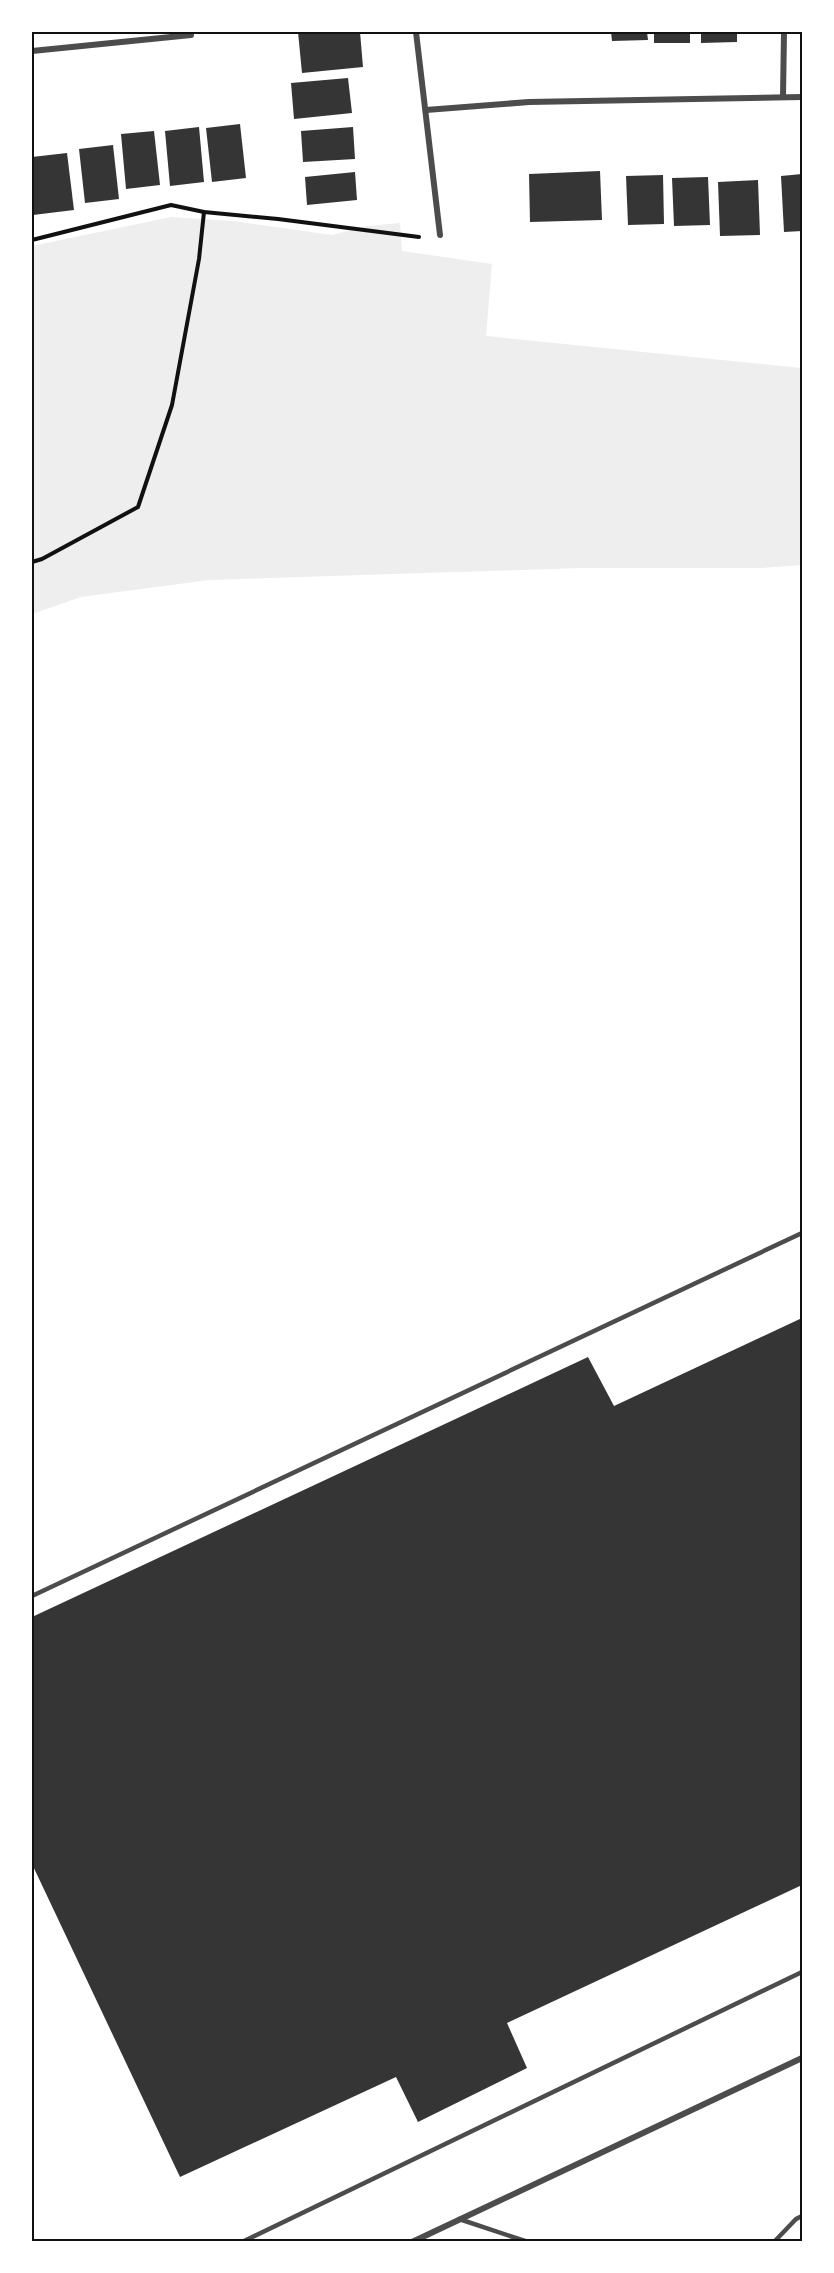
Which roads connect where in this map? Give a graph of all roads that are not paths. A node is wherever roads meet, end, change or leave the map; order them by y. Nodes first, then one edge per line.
1 (416, 32) edge
2 (784, 32) edge
3 (191, 35) dead end
4 (32, 51) edge
5 (783, 97) junction
6 (802, 97) edge
7 (426, 110) junction
8 (440, 235) road end
9 (802, 1233) edge
10 (32, 1596) edge
11 (802, 1972) edge
12 (802, 2058) edge
13 (802, 2216) edge
14 (459, 2219) junction
15 (242, 2241) edge
16 (412, 2241) edge
17 (528, 2241) edge
18 (774, 2241) edge

1 - 7 street
2 - 5 street
3 - 4 street
5 - 6 street
5 - 7 street
7 - 8 street
9 - 10 lane
11 - 15 lane
12 - 14 street
13 - 18 lane
14 - 16 street
14 - 17 lane

